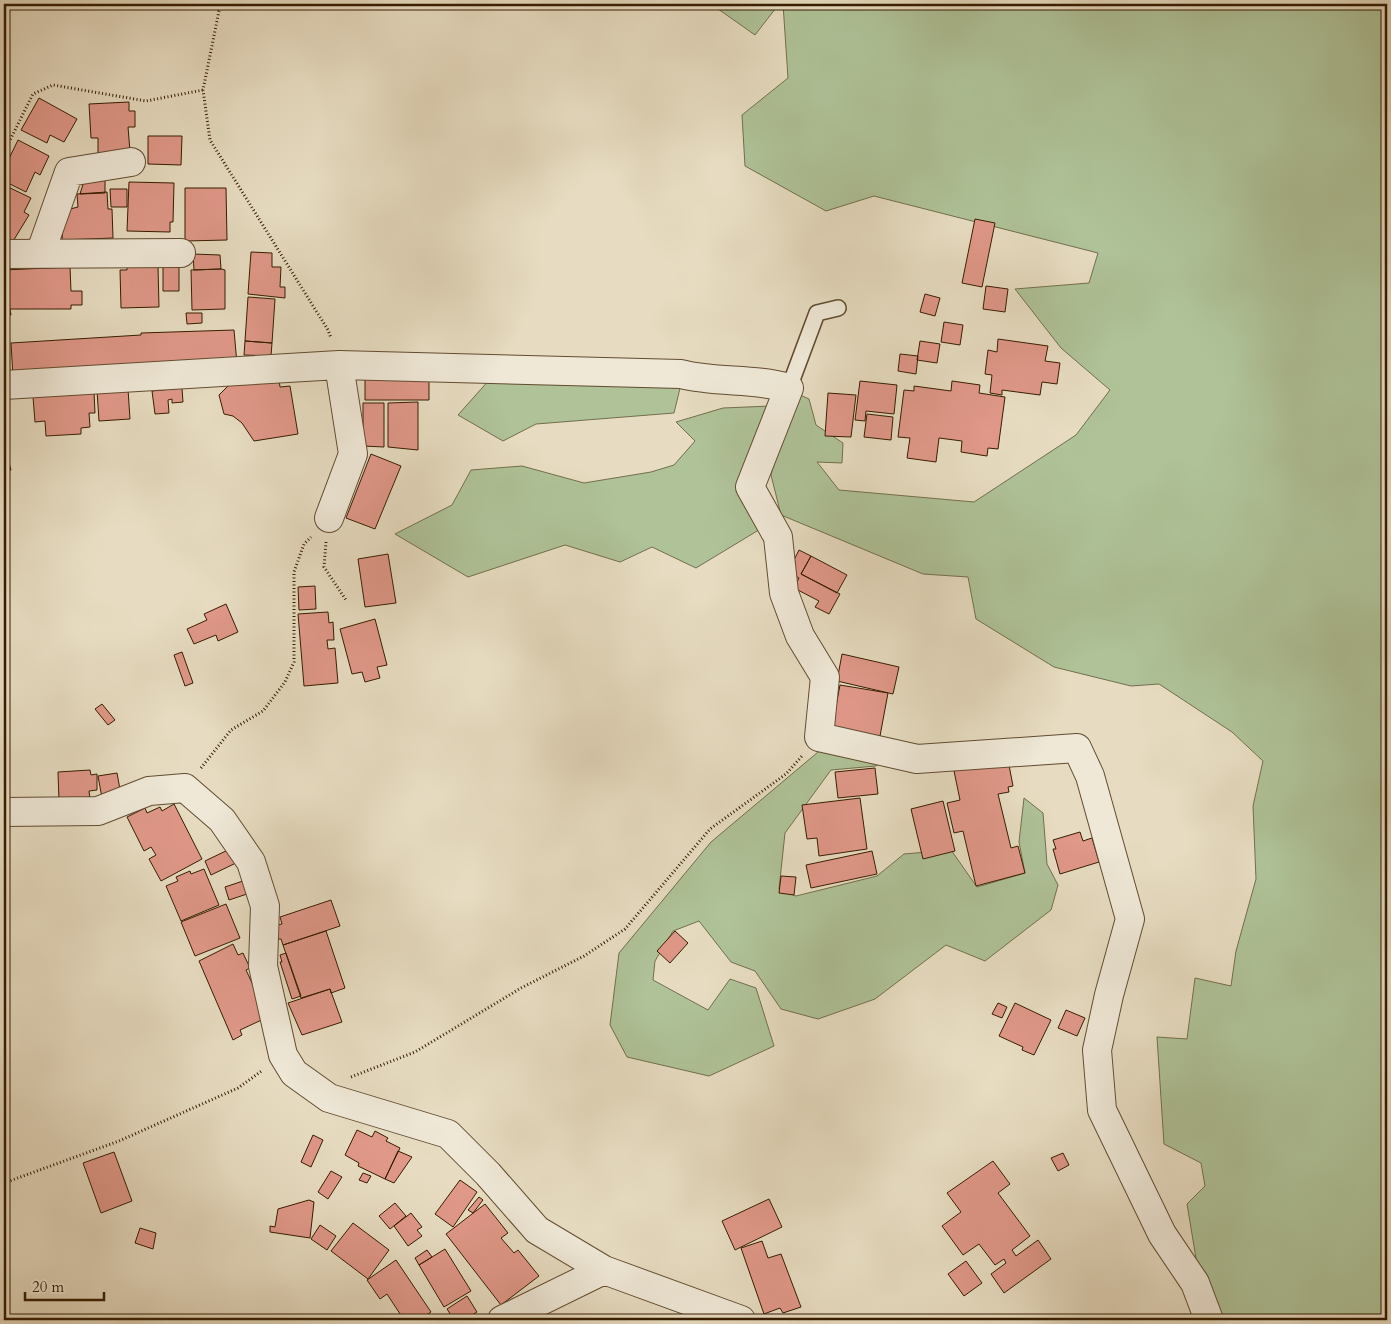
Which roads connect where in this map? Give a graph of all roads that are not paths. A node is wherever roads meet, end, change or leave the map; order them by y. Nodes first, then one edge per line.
1 (131, 162) dead end
2 (181, 253) dead end
3 (4, 254) edge
4 (40, 254) junction
5 (838, 308) dead end
6 (339, 365) junction
7 (4, 384) edge
8 (789, 388) junction
9 (329, 518) road end
10 (4, 812) edge
11 (604, 1270) junction
12 (502, 1320) edge
13 (740, 1320) edge
14 (1209, 1320) edge

1 - 4 street
2 - 4 street
3 - 4 street
5 - 8 lane
6 - 7 street
6 - 8 street
6 - 9 street
8 - 14 street
10 - 11 street
11 - 12 street
11 - 13 street

